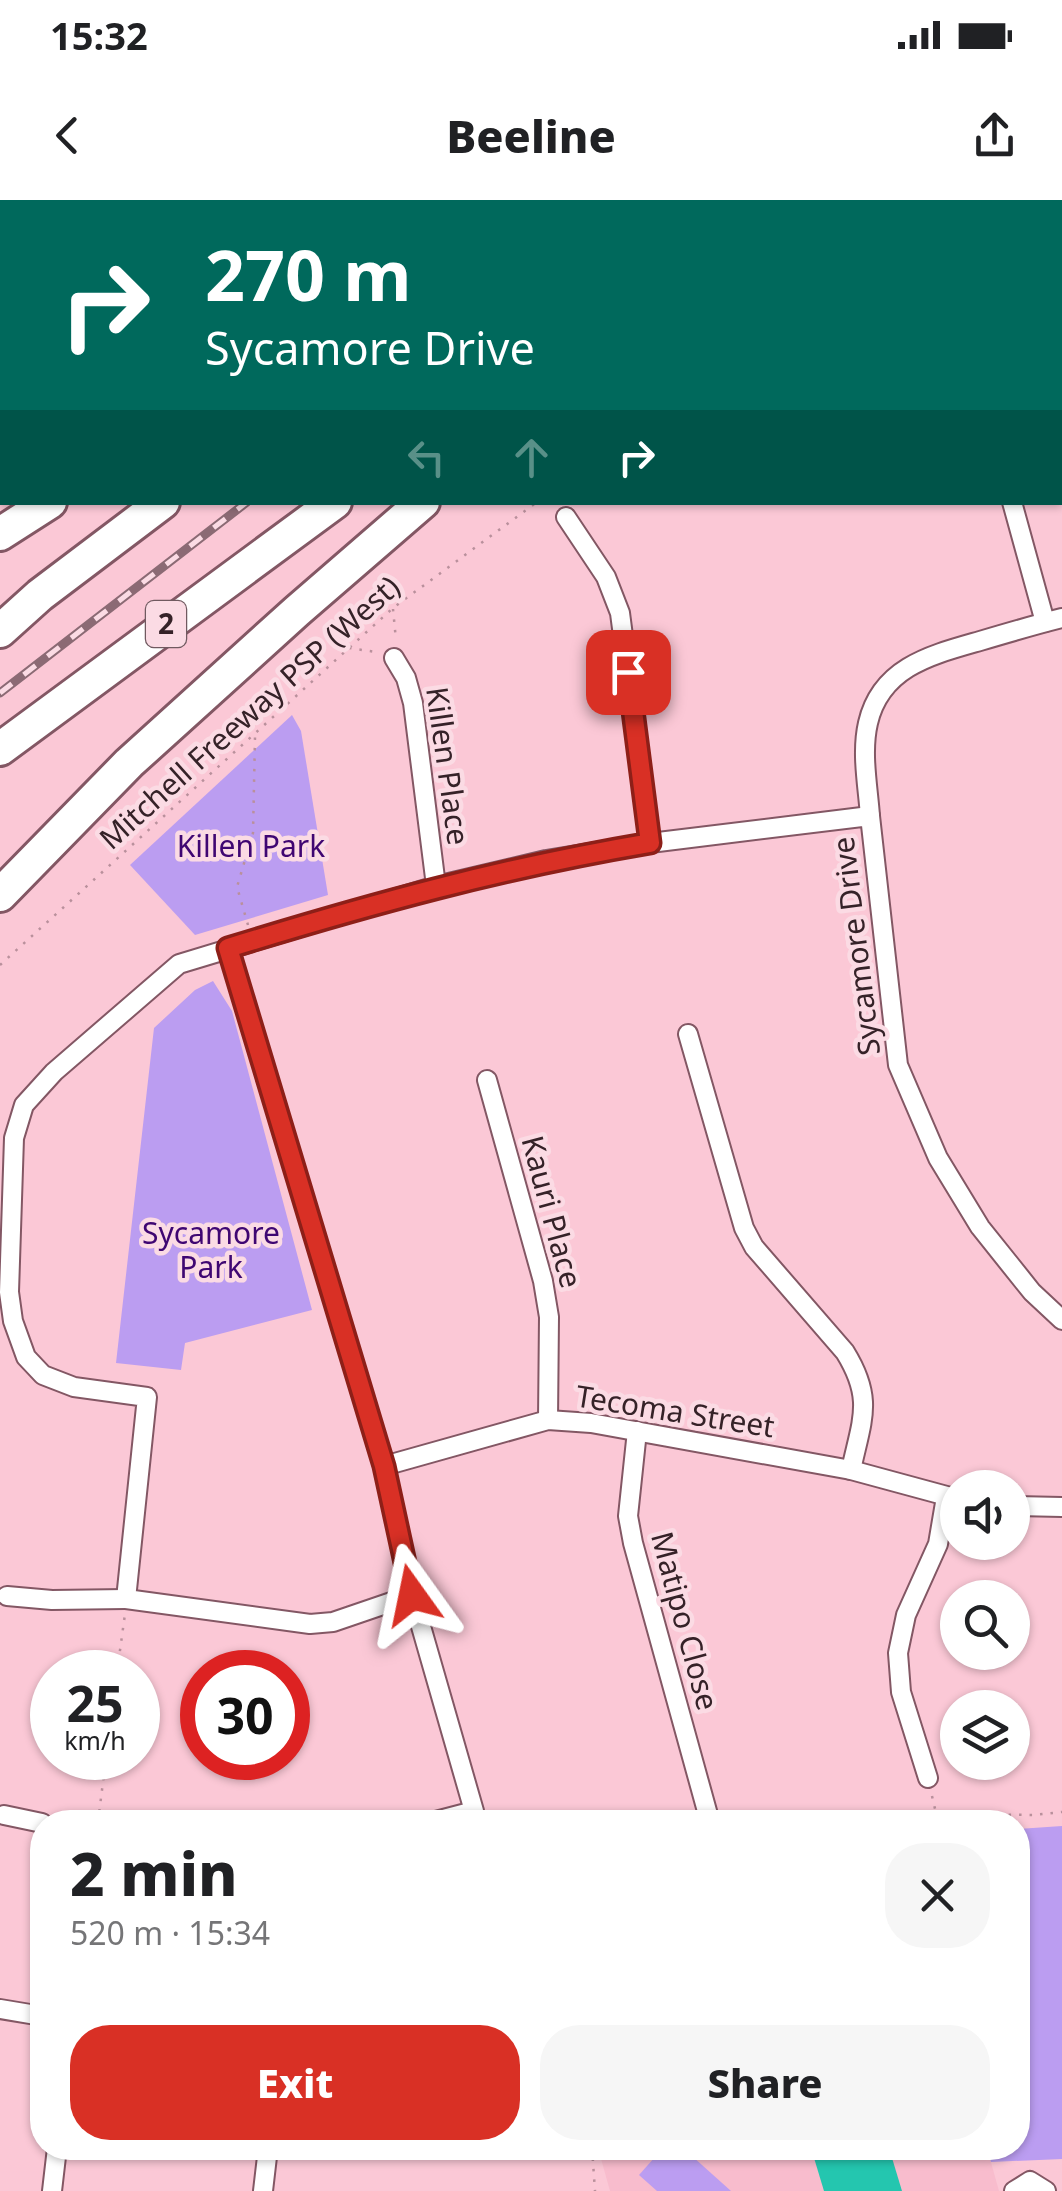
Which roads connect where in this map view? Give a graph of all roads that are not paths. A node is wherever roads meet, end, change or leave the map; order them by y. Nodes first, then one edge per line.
1 (45, 505) edge
2 (159, 505) edge
3 (331, 505) edge
4 (420, 505) edge
5 (1013, 505) edge
6 (566, 517) dead end
7 (0, 534) edge
8 (1054, 620) edge
9 (0, 631) edge
10 (394, 658) road end
11 (0, 748) edge
12 (870, 816) junction
13 (650, 843) junction
14 (436, 886) junction
15 (0, 896) edge
16 (228, 948) junction
17 (688, 1034) dead end
18 (486, 1080) dead end
19 (1062, 1320) edge
20 (548, 1420) junction
21 (637, 1431) junction
22 (384, 1466) junction
23 (852, 1470) junction
24 (940, 1495) edge
25 (1030, 1506) edge
26 (1062, 1507) edge
27 (940, 1537) edge
28 (412, 1595) junction
29 (7, 1596) dead end
30 (126, 1599) junction
31 (928, 1778) road end
32 (474, 1810) edge
33 (707, 1810) edge
34 (4, 1815) dead end
35 (30, 1821) edge
36 (0, 2009) edge
37 (30, 2014) edge
38 (56, 2160) edge
39 (267, 2160) edge
40 (52, 2191) edge
41 (263, 2191) edge
42 (1014, 2191) edge
43 (1046, 2191) edge

1 - 7 highway
2 - 9 highway
3 - 11 highway, 2
4 - 15 highway
5 - 8 street
6 - 13 street
8 - 12 street
10 - 14 street, Killen Place
12 - 13 street, Sycamore Drive
12 - 19 street, Sycamore Drive
13 - 14 street, Sycamore Drive
14 - 16 street, Sycamore Drive
16 - 22 street
16 - 30 street, Sycamore Drive
17 - 23 street
18 - 20 street, Kauri Place
20 - 21 street, Tecoma Street
20 - 22 street, Tecoma Street
21 - 23 street, Tecoma Street
21 - 33 street, Matipo Close
22 - 28 street
23 - 24 street, Tecoma Street
25 - 26 street
27 - 31 street
28 - 30 street
28 - 32 street
29 - 30 street
34 - 35 street
36 - 37 street
38 - 40 street
39 - 41 street
42 - 43 street

